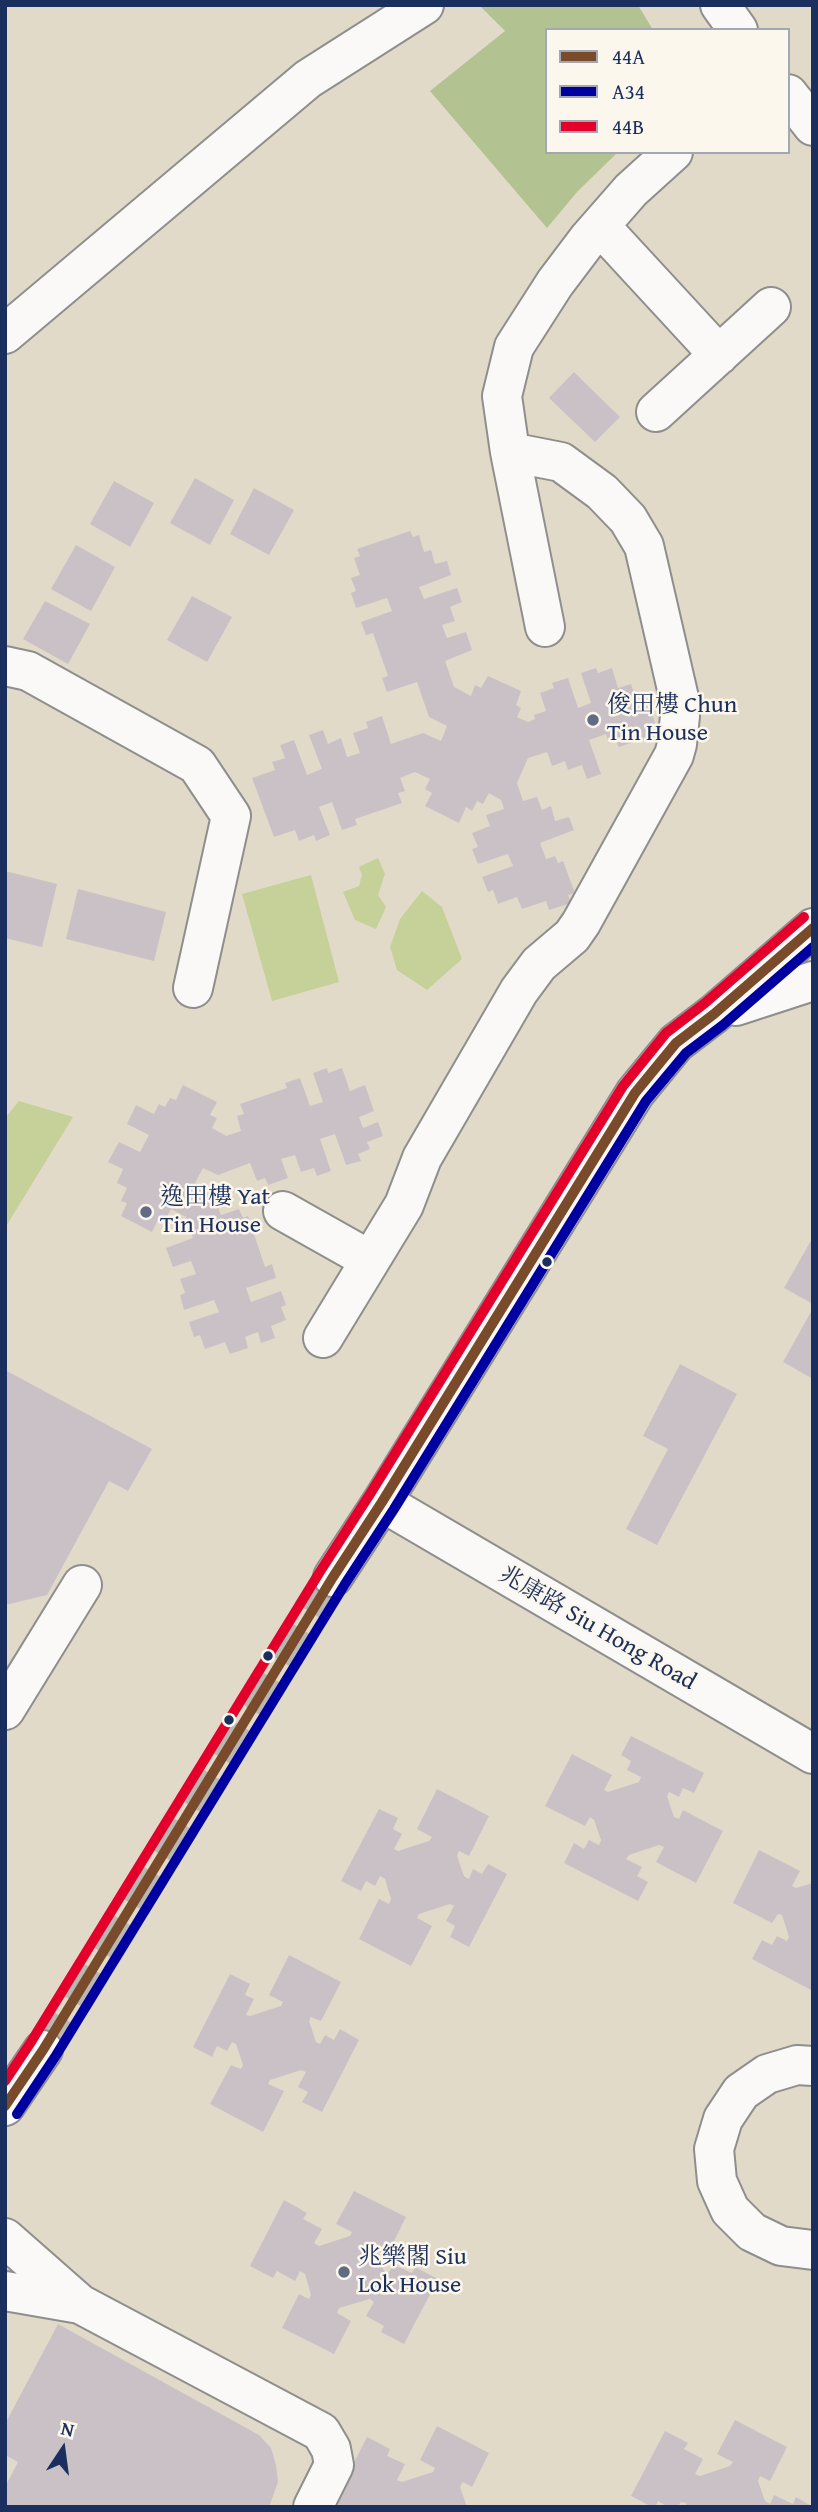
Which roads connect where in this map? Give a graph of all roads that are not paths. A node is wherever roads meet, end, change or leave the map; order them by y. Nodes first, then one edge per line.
1 (424, 5) edge
2 (720, 5) edge
3 (737, 28) edge
4 (790, 97) edge
5 (813, 126) edge
6 (671, 154) edge
7 (600, 226) junction
8 (772, 307) dead end
9 (5, 334) edge
10 (719, 355) junction
11 (656, 412) dead end
12 (510, 452) junction
13 (545, 627) dead end
14 (5, 666) edge
15 (813, 928) edge
16 (813, 981) edge
17 (194, 988) dead end
18 (714, 1014) junction
19 (283, 1211) dead end
20 (370, 1260) junction
21 (323, 1338) dead end
22 (382, 1502) junction
23 (333, 1577) tunnel mouth
24 (82, 1585) dead end
25 (18, 1661) edge
26 (5, 1710) edge
27 (813, 1754) edge
28 (43, 2050) tunnel mouth
29 (813, 2066) edge
30 (5, 2106) edge
31 (5, 2238) edge
32 (813, 2250) edge
33 (5, 2291) edge
34 (80, 2304) junction
35 (313, 2507) edge

1 - 9 street
2 - 3 street
4 - 5 street
6 - 7 street
7 - 10 street
7 - 12 street
8 - 10 street
10 - 11 street
12 - 13 street
12 - 20 street
14 - 17 street
15 - 18 street
16 - 18 street
18 - 22 street
19 - 20 street
20 - 21 street
22 - 23 street
22 - 27 street, 兆康路 Siu Hong Road
24 - 25 street
25 - 26 street
28 - 30 street
29 - 32 street
31 - 34 street
33 - 34 street
34 - 35 street

